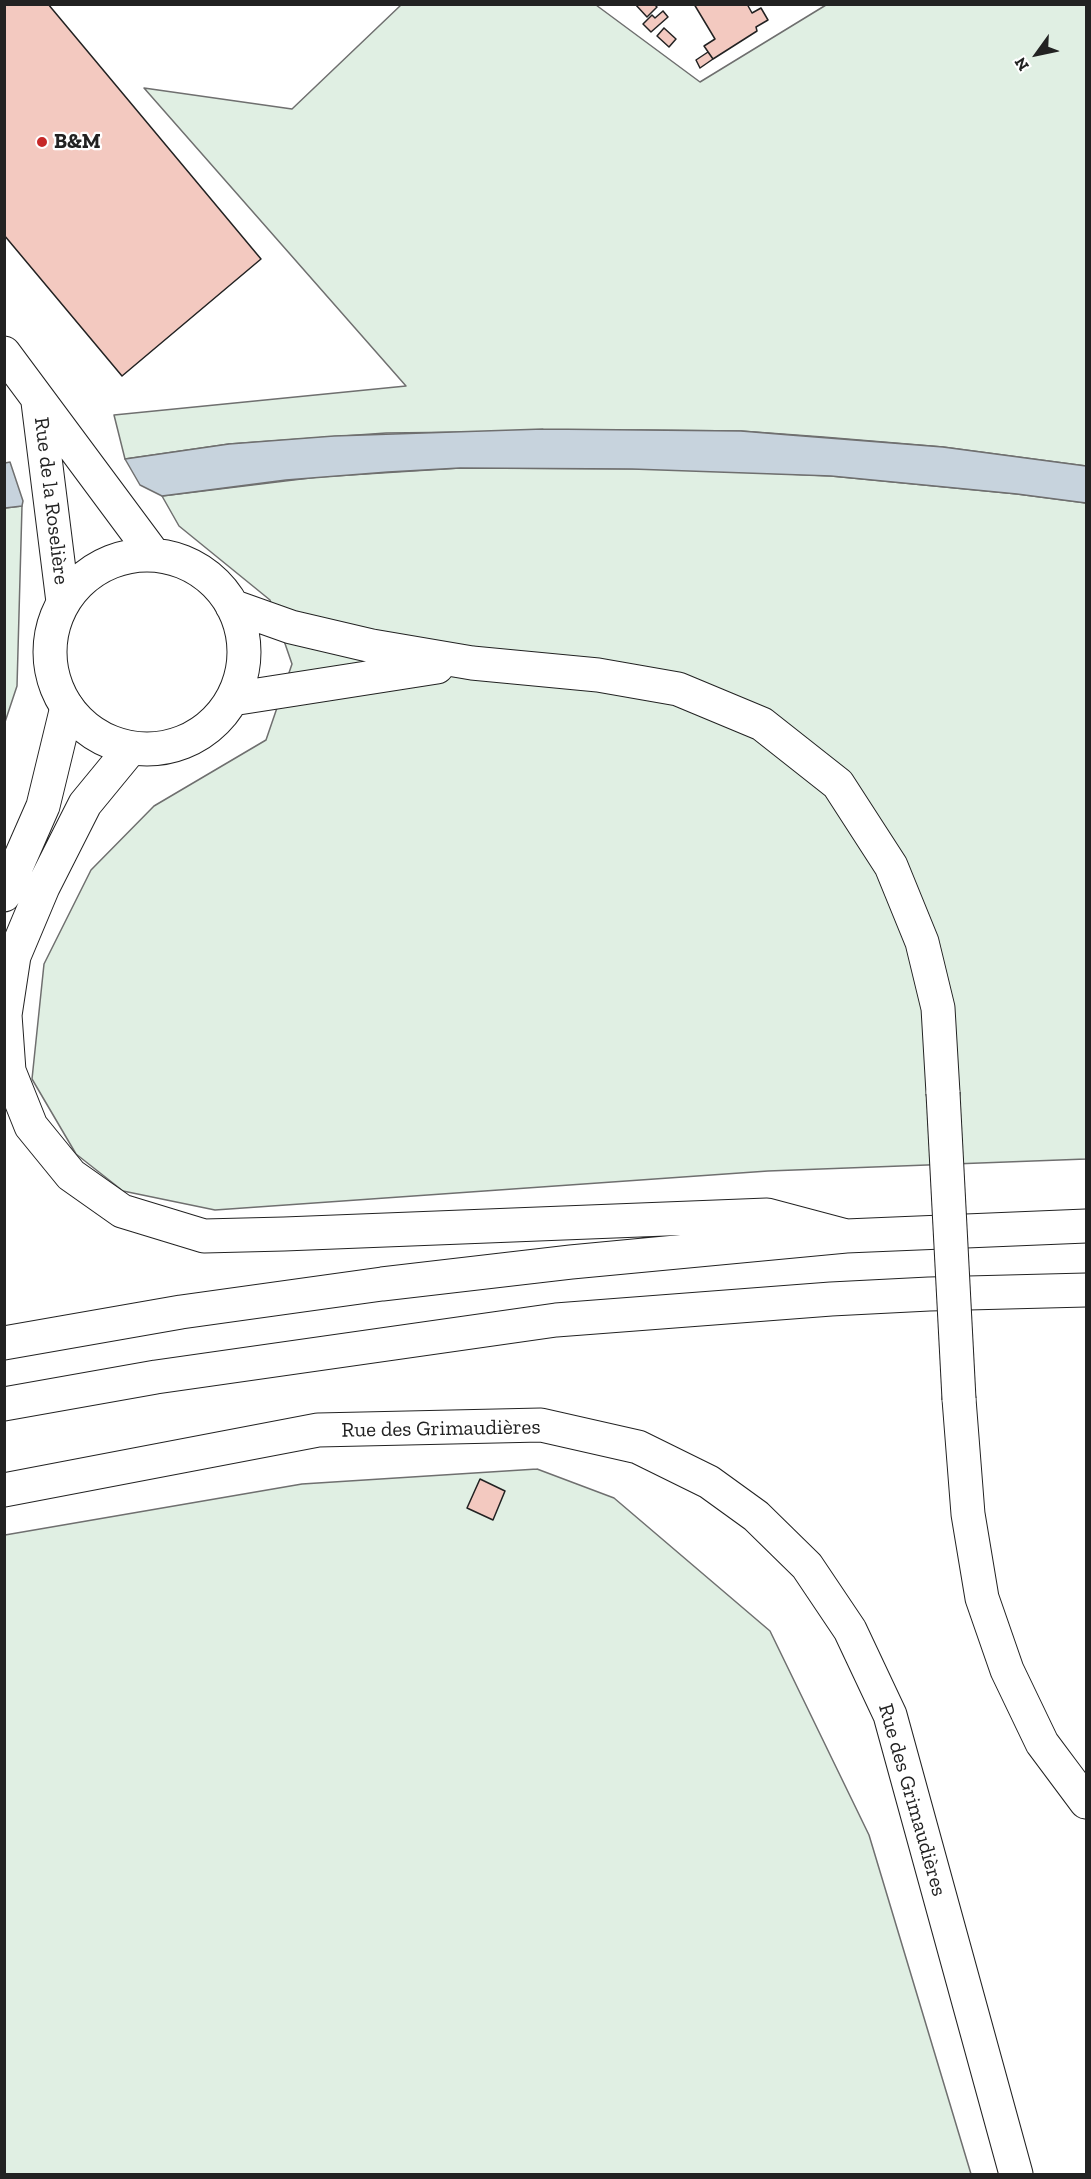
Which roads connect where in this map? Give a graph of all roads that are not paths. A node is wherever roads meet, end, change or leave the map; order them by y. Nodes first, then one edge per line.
1 (4, 353) edge
2 (38, 400) junction
3 (154, 555) junction
4 (63, 602) junction
5 (232, 606) junction
6 (472, 663) junction
7 (232, 699) junction
8 (67, 707) junction
9 (131, 748) junction
10 (4, 895) edge
11 (1086, 1226) edge
12 (846, 1236) junction
13 (1086, 1290) edge
14 (4, 1343) edge
15 (4, 1404) edge
16 (4, 1490) edge
17 (1086, 1802) edge
18 (1016, 2175) edge

1 - 2 main road, Rue de la Roselière
2 - 3 main road, Rue de la Roselière
2 - 4 main road, Rue de la Roselière
3 - 4 main road
3 - 5 main road
4 - 8 main road
5 - 6 main road
5 - 7 main road
6 - 7 main road
6 - 17 main road, bridge
7 - 9 main road
8 - 9 main road
8 - 10 main road
9 - 12 main road
11 - 12 main road
12 - 14 main road
13 - 15 main road
16 - 18 main road, Rue des Grimaudières

